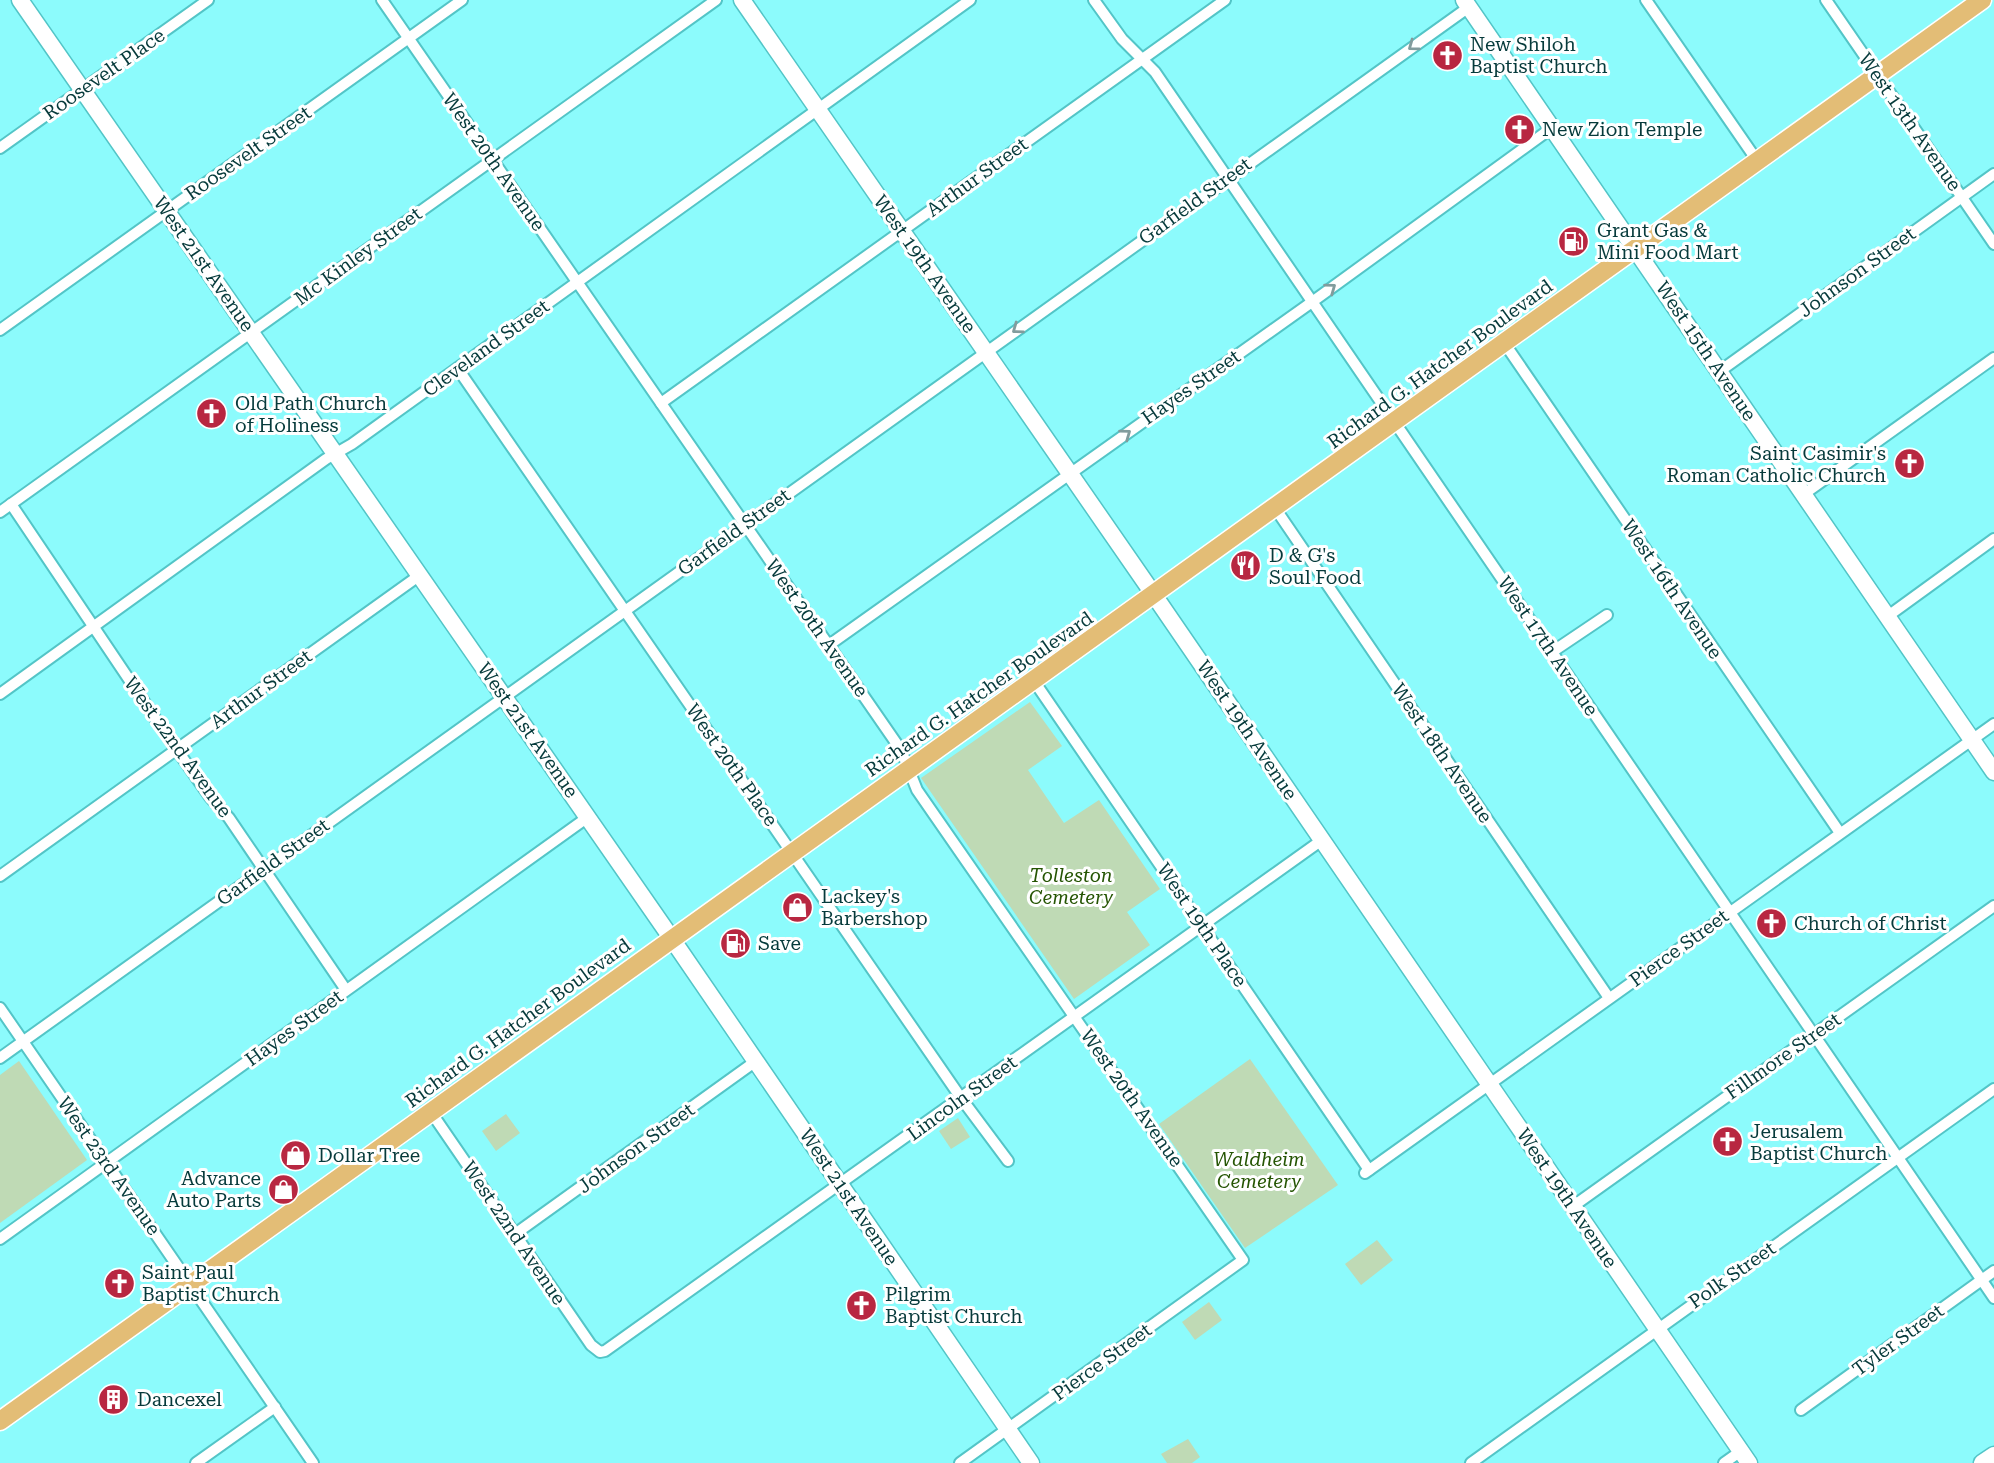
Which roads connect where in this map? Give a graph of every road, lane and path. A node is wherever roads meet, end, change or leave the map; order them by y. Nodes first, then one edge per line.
1 (20, 0) edge
2 (208, 0) edge
3 (382, 0) edge
4 (462, 0) edge
5 (716, 0) edge
6 (742, 0) edge
7 (970, 0) edge
8 (1094, 0) edge
9 (1224, 0) edge
10 (1646, 0) edge
11 (1826, 0) edge
12 (1982, 0) edge
13 (1466, 3) edge
14 (409, 38) junction
15 (1142, 59) junction
16 (1878, 75) junction
17 (82, 89) junction
18 (817, 109) junction
19 (1553, 127) junction
20 (0, 148) edge
21 (493, 160) junction
22 (1758, 162) junction
23 (1994, 174) edge
24 (1227, 178) junction
25 (1961, 197) junction
26 (167, 211) junction
27 (902, 231) junction
28 (1994, 244) edge
29 (1637, 249) junction
30 (577, 282) junction
31 (1312, 302) junction
32 (0, 330) edge
33 (251, 332) junction
34 (1505, 344) junction
35 (986, 352) junction
36 (1994, 358) edge
37 (458, 369) junction
38 (1720, 371) junction
39 (661, 403) junction
40 (1395, 423) junction
41 (336, 454) junction
42 (1070, 474) junction
43 (1804, 494) junction
44 (11, 504) junction
45 (1275, 508) junction
46 (0, 512) edge
47 (745, 524) junction
48 (1994, 539) edge
49 (420, 575) junction
50 (1154, 595) junction
51 (624, 611) junction
52 (1607, 615) dead end
53 (1888, 616) junction
54 (94, 626) junction
55 (829, 645) junction
56 (1552, 652) junction
57 (1034, 681) junction
58 (0, 694) edge
59 (504, 696) junction
60 (1994, 723) edge
61 (1972, 739) junction
62 (178, 749) junction
63 (909, 770) junction
64 (1994, 772) edge
65 (588, 817) junction
66 (1840, 833) junction
67 (1322, 840) junction
68 (793, 852) junction
69 (264, 869) junction
70 (0, 876) edge
71 (1994, 906) edge
72 (1730, 912) junction
73 (1202, 925) junction
74 (672, 939) junction
75 (346, 990) junction
76 (1609, 998) junction
77 (0, 1008) edge
78 (1075, 1016) junction
79 (1814, 1035) junction
80 (23, 1041) junction
81 (0, 1058) edge
82 (756, 1062) junction
83 (1489, 1084) junction
84 (1994, 1089) edge
85 (961, 1098) junction
86 (431, 1112) junction
87 (1898, 1157) junction
88 (1008, 1161) dead end
89 (107, 1163) junction
90 (1367, 1172) joint
91 (840, 1184) junction
92 (1572, 1207) junction
93 (515, 1234) junction
94 (0, 1240) edge
95 (1243, 1260) joint
96 (1994, 1271) edge
97 (1981, 1280) junction
98 (191, 1284) junction
99 (1994, 1298) edge
100 (1657, 1329) junction
101 (600, 1352) joint
102 (275, 1407) junction
103 (1801, 1410) dead end
104 (0, 1421) edge
105 (1008, 1429) junction
106 (1994, 1455) edge
107 (1745, 1457) edge
108 (196, 1463) edge
109 (313, 1463) edge
110 (960, 1463) edge
111 (1031, 1463) edge
112 (1471, 1463) edge
113 (1724, 1463) edge
114 (1982, 1463) edge

1 - 17 street, West 21st Avenue
2 - 17 street, Roosevelt Place
3 - 14 street, West 20th Avenue
4 - 14 street, Roosevelt Street
5 - 21 street, Mc Kinley Street
6 - 18 street, West 19th Avenue
7 - 18 street, Cleveland Street
8 - 15 street, West 17th Avenue
9 - 15 street, Arthur Street
10 - 22 street
11 - 16 street, West 13th Avenue
12 - 16 main road, Richard G. Hatcher Boulevard
13 - 19 street, West 15th Avenue
13 -> 24 street, Garfield Street
14 - 21 street, West 20th Avenue
14 - 26 street, Roosevelt Street
15 - 24 street, West 17th Avenue
15 - 27 street, Arthur Street
16 - 22 main road, Richard G. Hatcher Boulevard
16 - 25 street, West 13th Avenue
17 - 20 street, Roosevelt Place
17 - 26 street, West 21st Avenue
18 - 27 street, West 19th Avenue
18 - 30 street, Cleveland Street
19 - 29 street, West 15th Avenue
31 -> 19 street, Hayes Street
21 - 30 street, West 20th Avenue
21 - 33 street, Mc Kinley Street
22 - 29 main road, Richard G. Hatcher Boulevard
23 - 25 street, Johnson Street
24 - 31 street, West 17th Avenue
24 -> 35 street, Garfield Street
25 - 28 street, West 13th Avenue
25 - 38 street, Johnson Street
26 - 32 street, Roosevelt Street
26 - 33 street, West 21st Avenue
27 - 35 street, West 19th Avenue
27 - 39 street, Arthur Street
29 - 34 main road, Richard G. Hatcher Boulevard
29 - 38 street, West 15th Avenue
30 - 37 street, Cleveland Street
30 - 39 street, West 20th Avenue
31 - 40 street, West 17th Avenue
42 -> 31 street, Hayes Street
33 - 41 street, West 21st Avenue
33 - 44 street, Mc Kinley Street
34 - 40 main road, Richard G. Hatcher Boulevard
34 - 66 street, West 16th Avenue
35 - 42 street, West 19th Avenue
35 - 47 street, Garfield Street
36 - 43 street
37 - 41 street, Cleveland Street
37 - 51 street, West 20th Place
38 - 43 street, West 15th Avenue
39 - 47 street, West 20th Avenue
40 - 45 main road, Richard G. Hatcher Boulevard
40 - 56 street, West 17th Avenue
41 - 49 street, West 21st Avenue
41 - 54 street, Cleveland Street
42 - 50 street, West 19th Avenue
42 - 55 street, Hayes Street
43 - 53 street, West 15th Avenue
44 - 46 street, Mc Kinley Street
44 - 54 street, West 22nd Avenue
45 - 50 main road, Richard G. Hatcher Boulevard
45 - 76 street, West 18th Avenue
47 - 51 street, Garfield Street
47 - 55 street, West 20th Avenue
48 - 53 street
49 - 59 street, West 21st Avenue
49 - 62 street, Arthur Street
50 - 57 main road, Richard G. Hatcher Boulevard
50 - 67 street, West 19th Avenue
51 - 59 street, Garfield Street
51 - 68 street, West 20th Place
52 - 56 street
53 - 61 street, West 15th Avenue
54 - 58 street, Cleveland Street
54 - 62 street, West 22nd Avenue
55 - 63 street, West 20th Avenue
56 - 72 street, West 17th Avenue
57 - 63 main road, Richard G. Hatcher Boulevard
57 - 73 street, West 19th Place
59 - 65 street, West 21st Avenue
59 - 69 street, Garfield Street
60 - 61 street, Pierce Street
61 - 64 street, West 15th Avenue
61 - 66 street, Pierce Street
62 - 69 street, West 22nd Avenue
62 - 70 street, Arthur Street
63 - 68 main road, Richard G. Hatcher Boulevard
63 - 78 street, West 20th Avenue
65 - 74 street, West 21st Avenue
65 - 75 street, Hayes Street
66 - 72 street, Pierce Street
67 - 73 street, Lincoln Street
67 - 83 street, West 19th Avenue
68 - 74 main road, Richard G. Hatcher Boulevard
68 - 85 street, West 20th Place
69 - 75 street, West 22nd Avenue
69 - 80 street, Garfield Street
71 - 79 street, Fillmore Street
72 - 76 street, Pierce Street
72 - 79 street, West 17th Avenue
73 - 78 street, Lincoln Street
73 - 90 street, West 19th Place
74 - 82 street, West 21st Avenue
74 - 86 main road, Richard G. Hatcher Boulevard
75 - 89 street, Hayes Street
76 - 83 street, Pierce Street
77 - 80 street, West 23rd Avenue
78 - 85 street, Lincoln Street
78 - 95 street, West 20th Avenue
79 - 87 street, West 17th Avenue
79 - 92 street, Fillmore Street
80 - 81 street, Garfield Street
80 - 89 street, West 23rd Avenue
82 - 91 street, West 21st Avenue
82 - 93 street, Johnson Street
83 - 90 street, Pierce Street
83 - 92 street, West 19th Avenue
84 - 87 street, Polk Street
85 - 88 street, West 20th Place
85 - 91 street, Lincoln Street
86 - 93 street, West 22nd Avenue
86 - 98 main road, Richard G. Hatcher Boulevard
87 - 97 street, West 17th Avenue
87 - 100 street, Polk Street
89 - 94 street, Hayes Street
89 - 98 street, West 23rd Avenue
91 - 101 street, Lincoln Street
91 - 105 street, West 21st Avenue
92 - 100 street, West 19th Avenue
93 - 101 street, West 22nd Avenue
95 - 105 street, Pierce Street
96 - 97 street, Tyler Street
97 - 99 street, West 17th Avenue
97 - 103 street, Tyler Street
98 - 102 street, West 23rd Avenue
98 - 104 main road, Richard G. Hatcher Boulevard
100 - 107 street, West 19th Avenue
100 - 112 street, Polk Street
102 - 108 street
102 - 109 street, West 23rd Avenue
105 - 110 street, Pierce Street
105 - 111 street, West 21st Avenue
106 - 114 street
107 - 113 street

